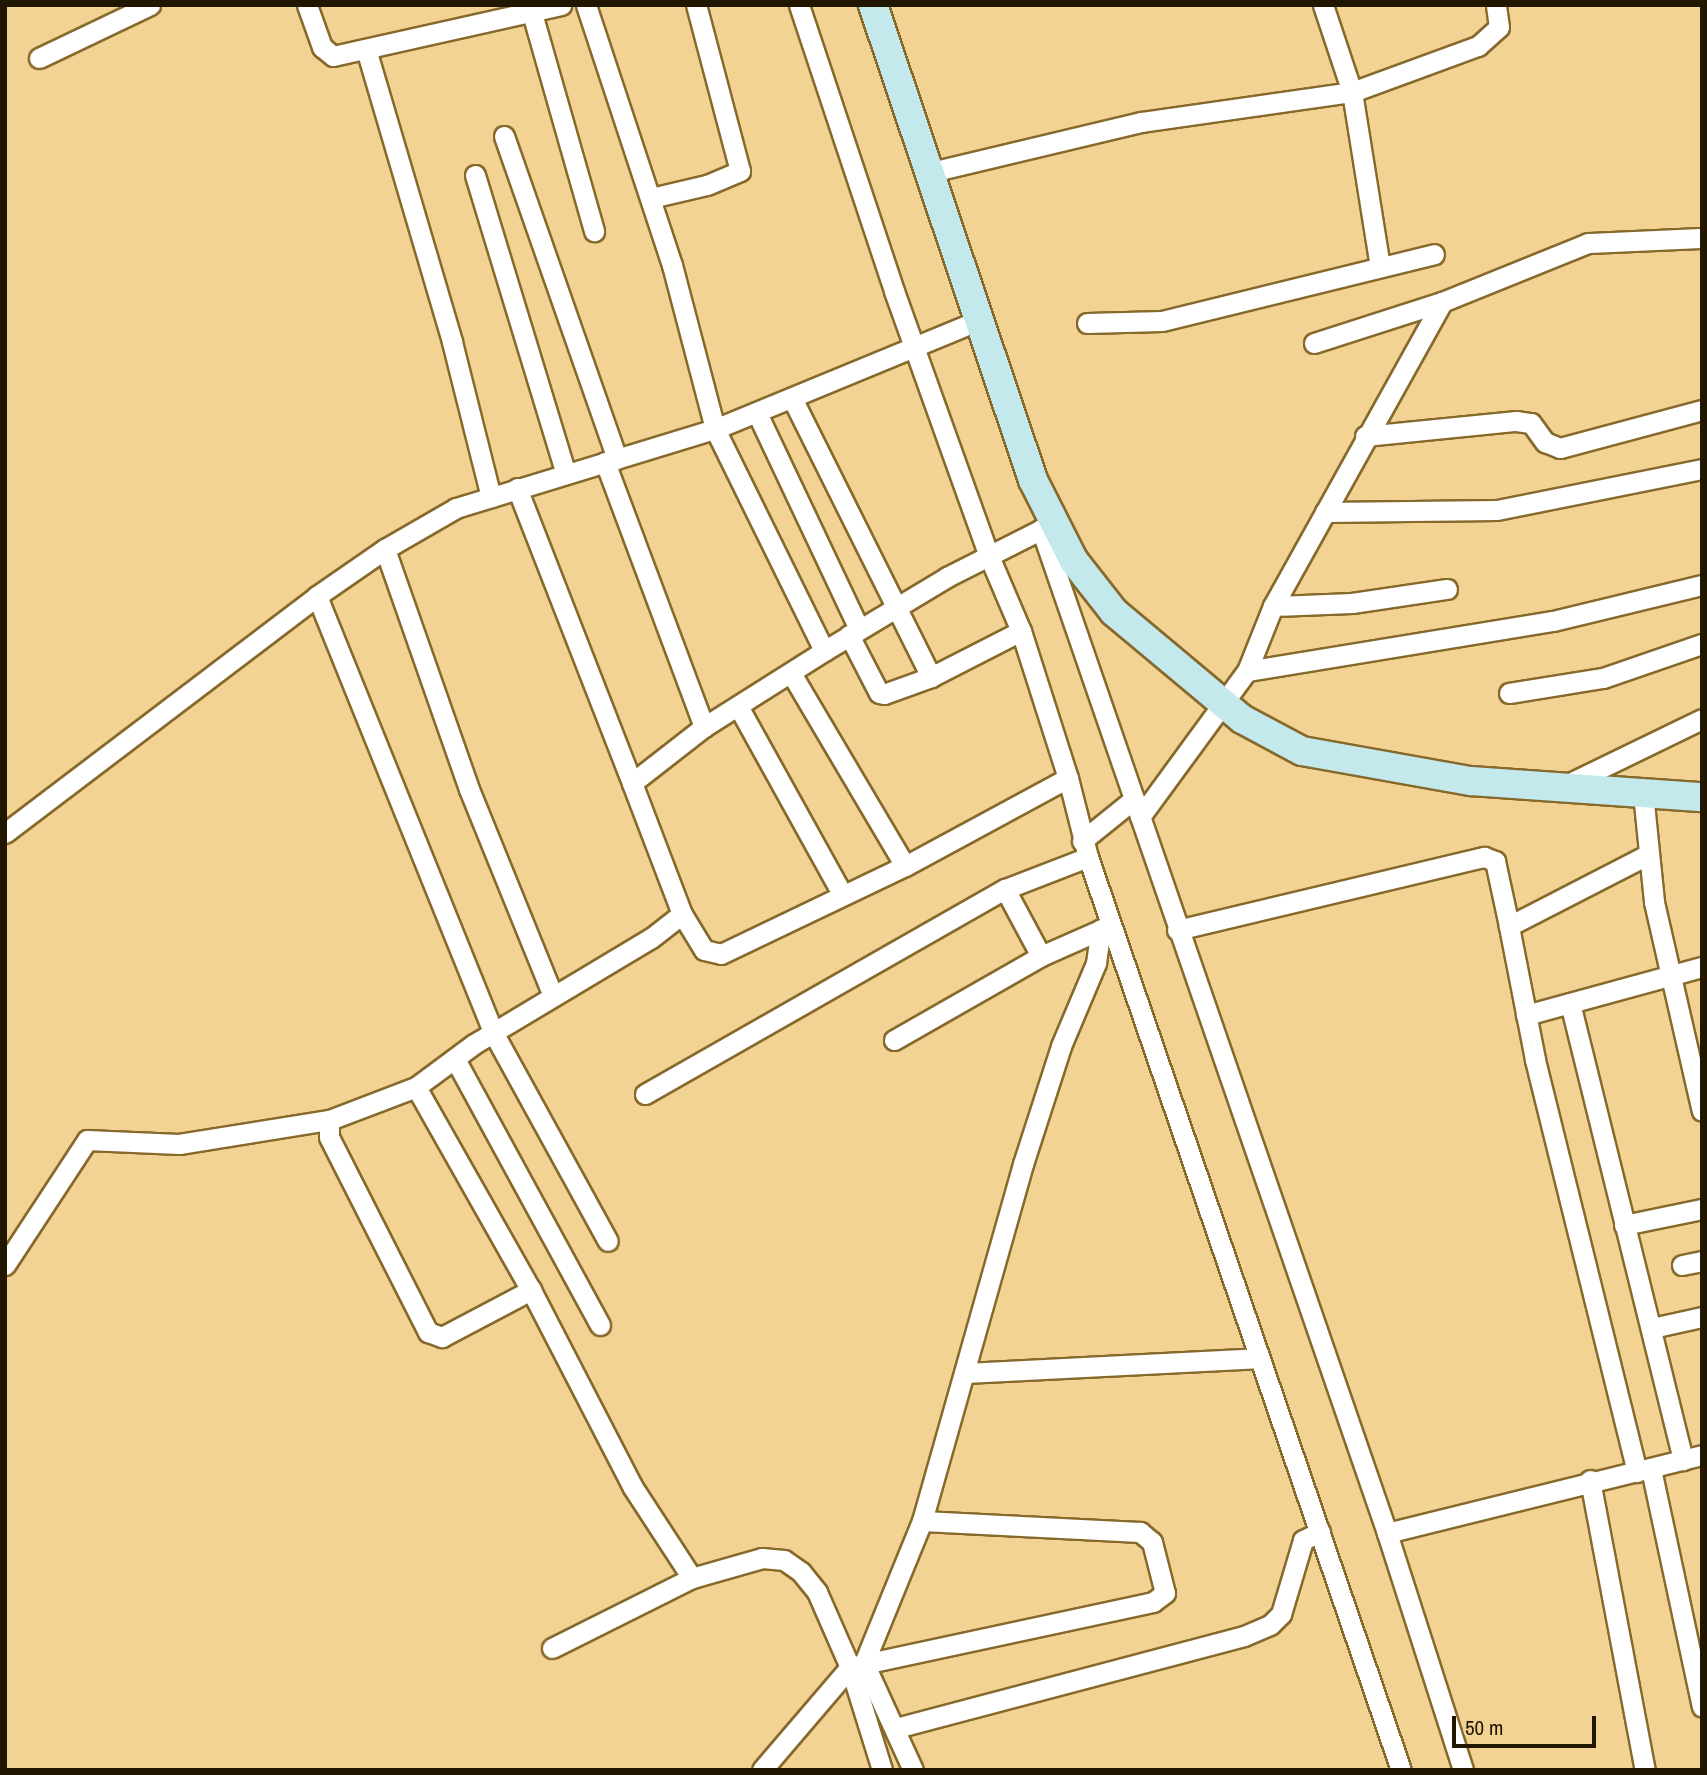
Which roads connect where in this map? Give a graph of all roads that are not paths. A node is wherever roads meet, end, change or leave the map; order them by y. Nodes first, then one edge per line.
1 (150, 5) edge
2 (307, 5) edge
3 (561, 5) edge
4 (586, 5) edge
5 (696, 5) edge
6 (799, 5) edge
7 (873, 5) edge
8 (1323, 5) edge
9 (1496, 5) edge
10 (532, 13) junction
11 (366, 49) junction
12 (39, 58) dead end
13 (1352, 92) junction
14 (503, 136) dead end
15 (931, 172) junction
16 (475, 174) dead end
17 (651, 198) junction
18 (594, 231) dead end
19 (1702, 238) edge
20 (1434, 254) dead end
21 (1380, 266) junction
22 (1442, 302) junction
23 (977, 321) junction
24 (1087, 323) dead end
25 (1314, 343) dead end
26 (915, 346) junction
27 (792, 398) junction
28 (1702, 410) edge
29 (757, 413) junction
30 (715, 429) junction
31 (1365, 436) junction
32 (611, 460) junction
33 (1702, 469) edge
34 (565, 472) junction
35 (517, 488) junction
36 (491, 497) junction
37 (1325, 512) junction
38 (1047, 526) junction
39 (385, 549) junction
40 (989, 556) junction
41 (1702, 585) edge
42 (1447, 589) dead end
43 (317, 596) junction
44 (1273, 606) junction
45 (897, 607) junction
46 (1021, 631) junction
47 (854, 632) junction
48 (1702, 644) edge
49 (824, 650) junction
50 (1247, 671) junction
51 (790, 673) junction
52 (932, 677) junction
53 (1509, 692) dead end
54 (1221, 701) junction
55 (738, 706) junction
56 (1702, 719) edge
57 (704, 727) junction
58 (1068, 778) junction
59 (632, 783) junction
60 (1562, 787) junction
61 (1643, 793) junction
62 (1702, 797) edge
63 (1137, 808) junction
64 (5, 833) edge
65 (1085, 849) junction
66 (1647, 855) junction
67 (905, 866) junction
68 (1005, 889) junction
69 (842, 894) junction
70 (682, 914) junction
71 (1509, 926) junction
72 (1105, 928) junction
73 (1177, 930) junction
74 (1041, 956) junction
75 (1702, 967) edge
76 (1670, 976) junction
77 (553, 996) junction
78 (1570, 1003) junction
79 (1526, 1015) junction
80 (494, 1034) junction
81 (894, 1040) dead end
82 (1695, 1058) edge
83 (455, 1059) junction
84 (416, 1087) junction
85 (645, 1094) dead end
86 (1702, 1111) edge
87 (329, 1121) junction
88 (1702, 1209) edge
89 (1624, 1225) junction
90 (608, 1241) dead end
91 (1702, 1261) edge
92 (5, 1265) edge
93 (1682, 1265) dead end
94 (531, 1290) junction
95 (1702, 1317) edge
96 (600, 1325) dead end
97 (1652, 1328) junction
98 (1258, 1357) junction
99 (965, 1373) junction
100 (1692, 1457) edge
101 (1644, 1470) junction
102 (1590, 1480) junction
103 (922, 1521) junction
104 (1320, 1532) junction
105 (1387, 1533) junction
106 (692, 1578) junction
107 (552, 1648) dead end
108 (857, 1665) junction
109 (1702, 1707) edge
110 (896, 1728) junction
111 (762, 1770) edge
112 (882, 1770) edge
113 (913, 1770) edge
114 (1401, 1770) edge
115 (1463, 1770) edge
116 (1645, 1770) edge

1 - 12 street
2 - 11 street
3 - 10 street
4 - 17 street
5 - 17 street
6 - 26 street
7 - 15 main road
8 - 13 street
9 - 13 street
10 - 11 street
10 - 18 street
11 - 36 street
13 - 15 street
13 - 21 street
14 - 32 street
15 - 23 main road
16 - 34 street
17 - 30 street
19 - 22 street
20 - 21 street
21 - 24 street
22 - 25 street
22 - 31 street
23 - 26 street
23 - 38 main road
26 - 27 street
26 - 40 street
27 - 29 street
27 - 45 street
28 - 31 street
29 - 30 street
29 - 47 street
30 - 32 street
30 - 49 street
31 - 37 street
32 - 34 street
32 - 57 street
33 - 37 street
34 - 35 street
35 - 36 street
35 - 59 street
36 - 39 street
37 - 44 street
38 - 40 street
38 - 54 main road
38 - 63 street
39 - 43 street
39 - 77 street
40 - 45 street
40 - 46 street
41 - 50 street
42 - 44 street
43 - 64 street
43 - 80 street
44 - 50 street
45 - 47 street
45 - 52 street
46 - 52 street
46 - 58 street
47 - 49 street
47 - 52 street
48 - 53 street
49 - 51 street
50 - 54 street
51 - 55 street
51 - 67 street
54 - 60 main road
54 - 63 street
55 - 57 street
55 - 69 street
56 - 60 street
57 - 59 street
58 - 65 street
58 - 67 street
59 - 70 street
60 - 61 main road
61 - 62 main road
61 - 66 street
63 - 65 street
63 - 73 street
65 - 68 street
65 - 72 street
66 - 71 street
66 - 76 street
67 - 69 street
68 - 74 street
68 - 85 street
69 - 70 street
70 - 77 street
71 - 73 street
71 - 79 street
72 - 74 street
72 - 98 street
72 - 99 street
73 - 105 street
74 - 81 street
75 - 76 street
76 - 78 street
76 - 82 street
77 - 80 street
78 - 79 street
78 - 89 street
79 - 101 street
80 - 83 street
80 - 90 street
82 - 86 street
83 - 84 street
83 - 96 street
84 - 87 street
84 - 94 street
87 - 92 street
87 - 94 street
88 - 89 street
89 - 97 street
91 - 93 street
94 - 106 street
95 - 97 street
97 - 100 street
98 - 99 street
98 - 104 street
99 - 103 street
100 - 101 street
101 - 102 street
101 - 109 street
102 - 105 street
102 - 116 street
103 - 108 street
103 - 108 street
104 - 110 street
104 - 114 street
105 - 115 street
106 - 107 street
106 - 108 street
108 - 110 street
108 - 111 street
108 - 112 street
110 - 113 street

